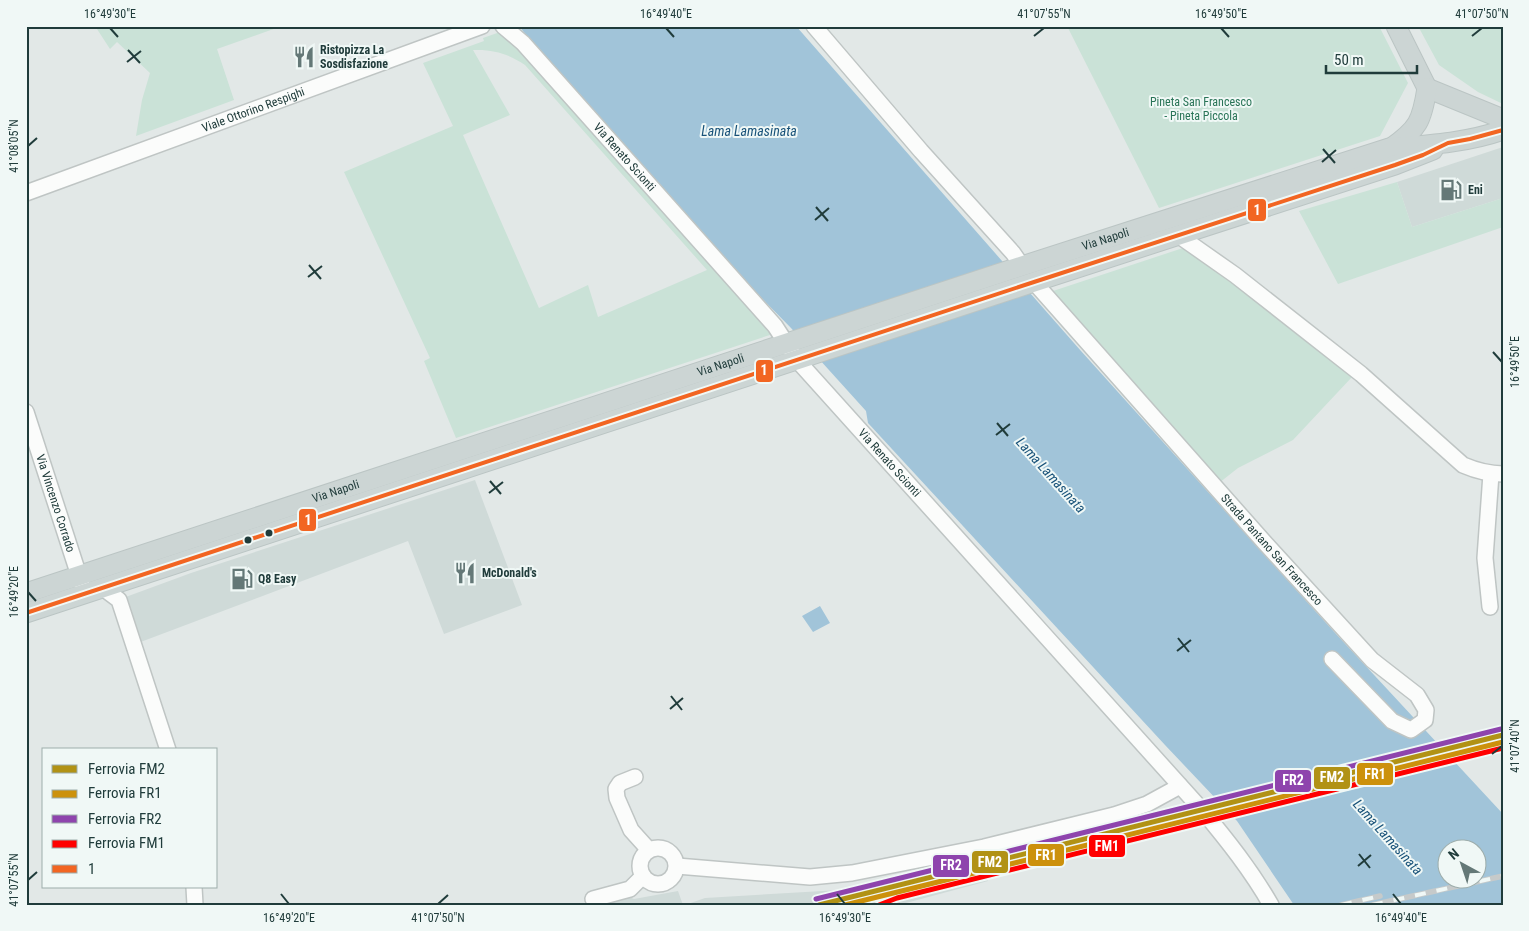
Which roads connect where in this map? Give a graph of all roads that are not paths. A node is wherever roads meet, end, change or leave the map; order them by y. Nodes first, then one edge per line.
1 (482, 26) edge
2 (503, 26) edge
3 (814, 26) edge
4 (1396, 26) edge
5 (1427, 88) junction
6 (1503, 119) edge
7 (1503, 130) edge
8 (1448, 143) junction
9 (1389, 148) junction
10 (26, 193) edge
11 (1178, 236) junction
12 (1022, 266) junction
13 (1034, 282) junction
14 (796, 351) junction
15 (26, 412) edge
16 (1497, 474) edge
17 (79, 575) junction
18 (103, 588) junction
19 (26, 593) edge
20 (85, 594) junction
21 (1490, 607) dead end
22 (26, 613) edge
23 (1332, 659) dead end
24 (167, 748) edge
25 (635, 777) dead end
26 (1180, 786) junction
27 (649, 850) junction
28 (677, 866) junction
29 (642, 876) junction
30 (194, 888) edge
31 (593, 899) dead end
32 (195, 905) edge
33 (1271, 905) edge

1 - 10 street, Viale Ottorino Respighi
2 - 14 street, Via Renato Scionti
3 - 12 street
4 - 5 main road
5 - 6 main road
5 - 9 main road
7 - 8 main road, Via Napoli
8 - 9 main road, Via Napoli
8 - 11 main road, Via Napoli
9 - 12 main road, Via Napoli
11 - 13 main road, Via Napoli
11 - 16 street
12 - 14 main road, Via Napoli
13 - 14 main road, Via Napoli
13 - 23 street, Strada Pantano San Francesco
14 - 17 main road, Via Napoli
14 - 18 main road, Via Napoli
14 - 26 street, Via Renato Scionti
15 - 17 street, Via Vincenzo Corrado
16 - 21 street
17 - 19 main road, Via Napoli
17 - 20 street, Via Vincenzo Corrado
18 - 20 main road, Via Napoli
18 - 24 street
20 - 22 main road, Via Napoli
25 - 27 street
26 - 28 street
26 - 33 street, Via Renato Scionti
27 - 28 street
27 - 29 street
28 - 29 street
29 - 31 street
30 - 32 street

